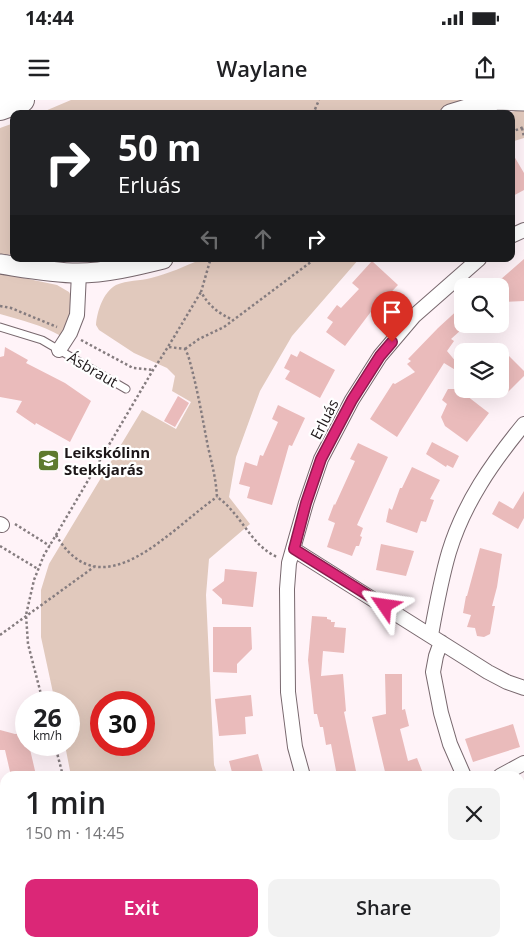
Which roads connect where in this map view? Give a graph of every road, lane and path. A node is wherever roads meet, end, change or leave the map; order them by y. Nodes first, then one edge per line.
1 (22, 100) edge
2 (496, 100) edge
3 (524, 101) edge
4 (0, 108) edge
5 (463, 110) edge
6 (523, 128) edge
7 (524, 136) edge
8 (149, 262) edge
9 (210, 262) edge
10 (311, 262) edge
11 (476, 262) edge
12 (0, 264) edge
13 (79, 273) junction
14 (201, 292) junction
15 (233, 320) junction
16 (0, 327) edge
17 (169, 347) junction
18 (185, 349) junction
19 (59, 350) junction
20 (126, 389) dead end
21 (524, 424) edge
22 (217, 497) junction
23 (1, 524) edge
24 (56, 535) junction
25 (0, 546) edge
26 (50, 546) junction
27 (294, 549) junction
28 (290, 563) junction
29 (94, 568) junction
30 (38, 569) junction
31 (26, 615) junction
32 (0, 635) edge
33 (436, 638) junction
34 (524, 688) edge
35 (40, 691) edge
36 (58, 756) edge
37 (524, 763) edge
38 (62, 771) edge
39 (302, 771) edge
40 (462, 771) edge
41 (509, 771) edge

1 - 4 highway
2 - 3 street
2 - 5 street
6 - 7 path
8 - 13 street
9 - 14 path
10 - 15 path
11 - 27 street, Erluás
12 - 13 street
13 - 19 street, Ásbraut
14 - 15 path
14 - 17 path
15 - 18 path
16 - 19 lane, Ásbraut
17 - 18 path
17 - 24 path
18 - 22 path
19 - 20 lane, Ásbraut
21 - 33 street
22 - 28 path
22 - 29 path
23 - 26 path
24 - 26 path
24 - 29 path
25 - 30 path
26 - 30 path
27 - 28 street, Erluás
27 - 33 street
28 - 39 street, Erluás
29 - 31 path
30 - 31 path
31 - 32 path
31 - 35 path
33 - 34 street
33 - 40 street
36 - 38 path
37 - 41 street

